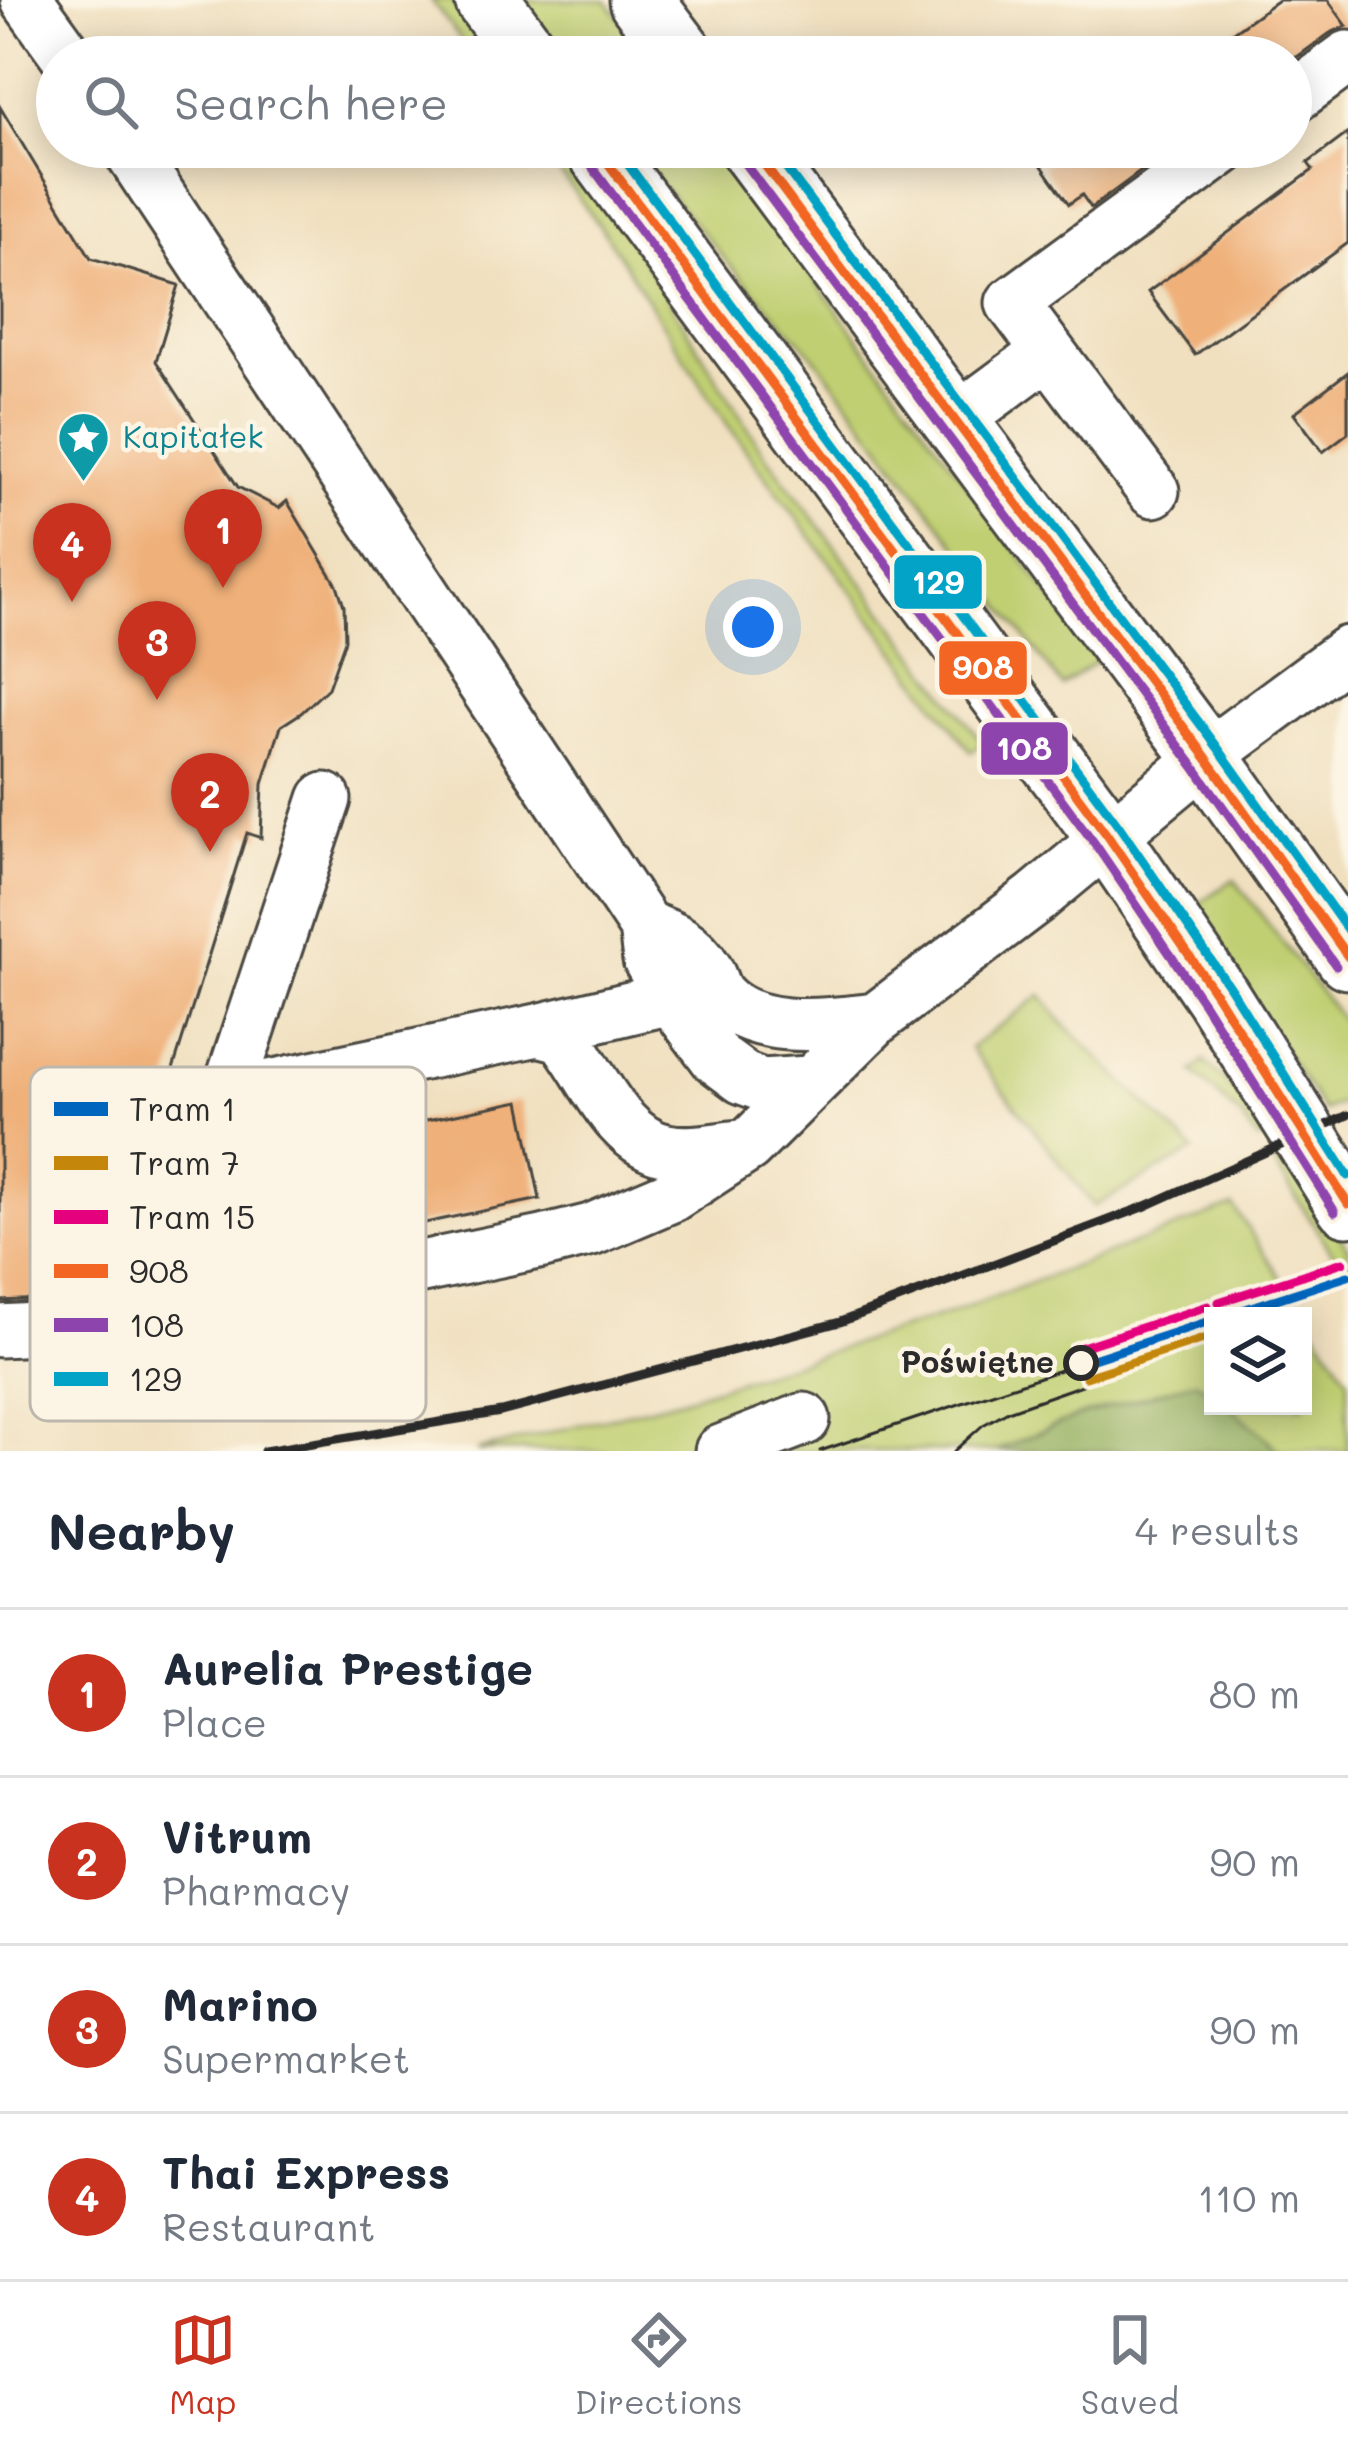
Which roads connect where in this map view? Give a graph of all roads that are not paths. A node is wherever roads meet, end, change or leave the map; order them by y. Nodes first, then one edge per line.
1 (27, 0) edge
2 (487, 0) edge
3 (641, 0) edge
4 (53, 36) edge
5 (514, 36) edge
6 (668, 36) edge
7 (1348, 57) edge
8 (1312, 84) edge
9 (141, 168) edge
10 (612, 168) edge
11 (767, 168) edge
12 (1197, 168) edge
13 (1047, 353) junction
14 (956, 420) junction
15 (1154, 490) dead end
16 (1342, 669) edge
17 (1206, 757) junction
18 (325, 799) dead end
19 (1107, 836) junction
20 (1348, 957) edge
21 (695, 997) junction
22 (876, 1019) junction
23 (538, 1030) junction
24 (259, 1067) edge
25 (356, 1067) edge
26 (809, 1082) junction
27 (626, 1128) junction
28 (748, 1146) junction
29 (1348, 1204) edge
30 (628, 1217) junction
31 (543, 1242) junction
32 (426, 1243) edge
33 (426, 1266) edge
34 (30, 1329) edge
35 (0, 1331) edge
36 (804, 1419) dead end
37 (721, 1451) edge

1 - 4 street
2 - 5 main road
3 - 6 main road
7 - 8 street
9 - 21 street
10 - 19 main road
11 - 14 main road
12 - 13 street
13 - 14 street
13 - 15 street
14 - 17 main road
16 - 17 street
17 - 19 street
17 - 20 main road
18 - 24 street
19 - 22 street
19 - 29 main road
21 - 22 street
21 - 23 street
21 - 26 street
22 - 26 street
23 - 25 street
23 - 27 street
26 - 28 street
27 - 28 street
27 - 30 street
28 - 30 street
30 - 31 street
31 - 32 street
31 - 33 street
34 - 35 street
36 - 37 street

